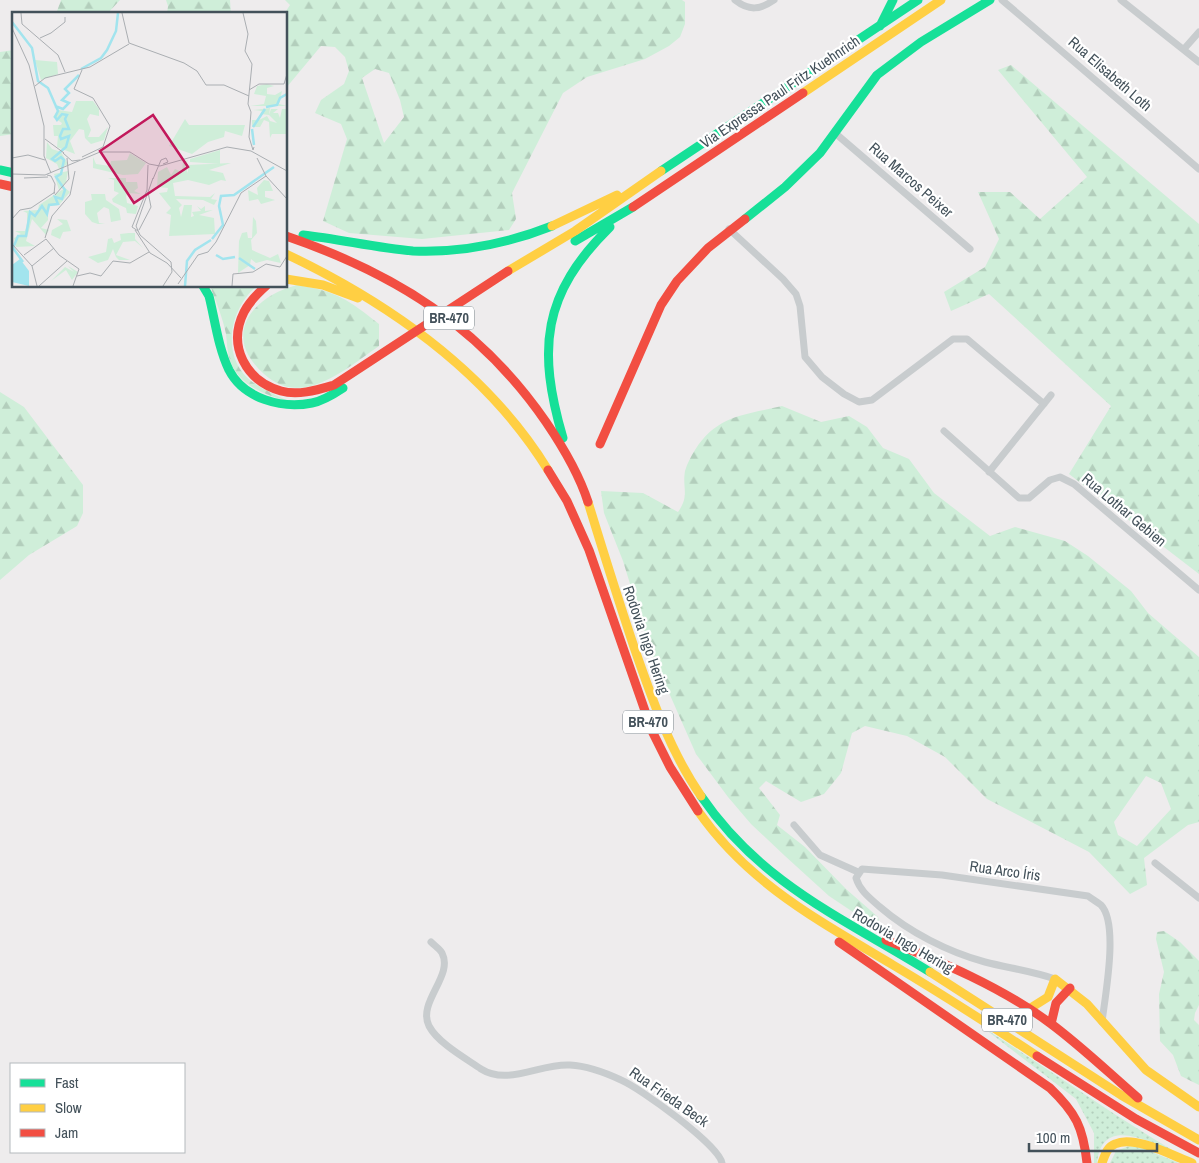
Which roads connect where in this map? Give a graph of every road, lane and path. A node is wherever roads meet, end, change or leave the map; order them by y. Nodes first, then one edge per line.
1 (735, 0) edge
2 (774, 0) edge
3 (918, 0) edge
4 (941, 0) edge
5 (990, 0) edge
6 (1002, 0) edge
7 (1123, 0) edge
8 (890, 2) edge
9 (880, 26) junction
10 (1199, 32) edge
11 (1184, 50) junction
12 (1199, 62) edge
13 (836, 133) junction
14 (1199, 168) edge
15 (661, 171) junction
16 (634, 206) junction
17 (729, 230) junction
18 (288, 235) edge
19 (288, 236) edge
20 (970, 248) dead end
21 (288, 255) edge
22 (288, 280) edge
23 (204, 288) edge
24 (264, 288) edge
25 (485, 289) junction
26 (408, 322) junction
27 (379, 359) junction
28 (1051, 395) dead end
29 (1044, 404) junction
30 (944, 431) dead end
31 (600, 444) dead end
32 (569, 456) junction
33 (988, 472) junction
34 (1199, 590) edge
35 (794, 825) dead end
36 (1155, 862) dead end
37 (858, 872) junction
38 (780, 896) junction
39 (1199, 898) edge
40 (864, 932) junction
41 (431, 942) dead end
42 (1055, 979) junction
43 (1070, 988) junction
44 (1029, 1009) junction
45 (1102, 1022) junction
46 (1051, 1024) junction
47 (1199, 1106) edge
48 (1148, 1112) junction
49 (1199, 1140) edge
50 (1199, 1153) edge
51 (1086, 1162) edge
52 (722, 1163) edge
53 (1102, 1163) edge
54 (1192, 1163) edge

1 - 2 street
3 - 9 main road, Via Expressa Paul Fritz Kuehnrich
4 - 16 main road, Via Expressa Paul Fritz Kuehnrich
5 - 13 main road
6 - 14 street, Rua Elisabeth Loth
7 - 11 street
8 - 9 main road
9 - 15 main road, Via Expressa Paul Fritz Kuehnrich
10 - 11 street
11 - 12 street
13 - 17 main road
13 - 20 street, Rua Marcos Peixer
15 - 18 main road
15 - 25 main road
16 - 25 main road
16 - 32 main road
17 - 29 street
17 - 31 main road
19 - 32 main road, Rodovia Ingo Hering / BR-470
21 - 26 main road, Rodovia Ingo Hering / BR-470
22 - 26 main road
23 - 27 main road
24 - 27 main road
25 - 27 main road
26 - 38 main road, Rodovia Ingo Hering / BR-470
28 - 29 street
29 - 33 street
30 - 33 street
32 - 40 main road, Rodovia Ingo Hering / BR-470
33 - 34 street, Rua Lothar Gebien
35 - 37 street
36 - 39 street
37 - 42 street
37 - 45 street, Rua Arco Íris
38 - 50 main road, Rodovia Ingo Hering / BR-470
38 - 51 main road
40 - 44 main road
40 - 48 main road, Rodovia Ingo Hering / BR-470
41 - 52 street, Rua Frieda Beck
42 - 43 main road
42 - 44 main road
43 - 45 main road
43 - 46 main road
44 - 46 main road
45 - 47 main road
46 - 48 main road
48 - 49 main road, Rodovia Ingo Hering / BR-470
53 - 54 main road

